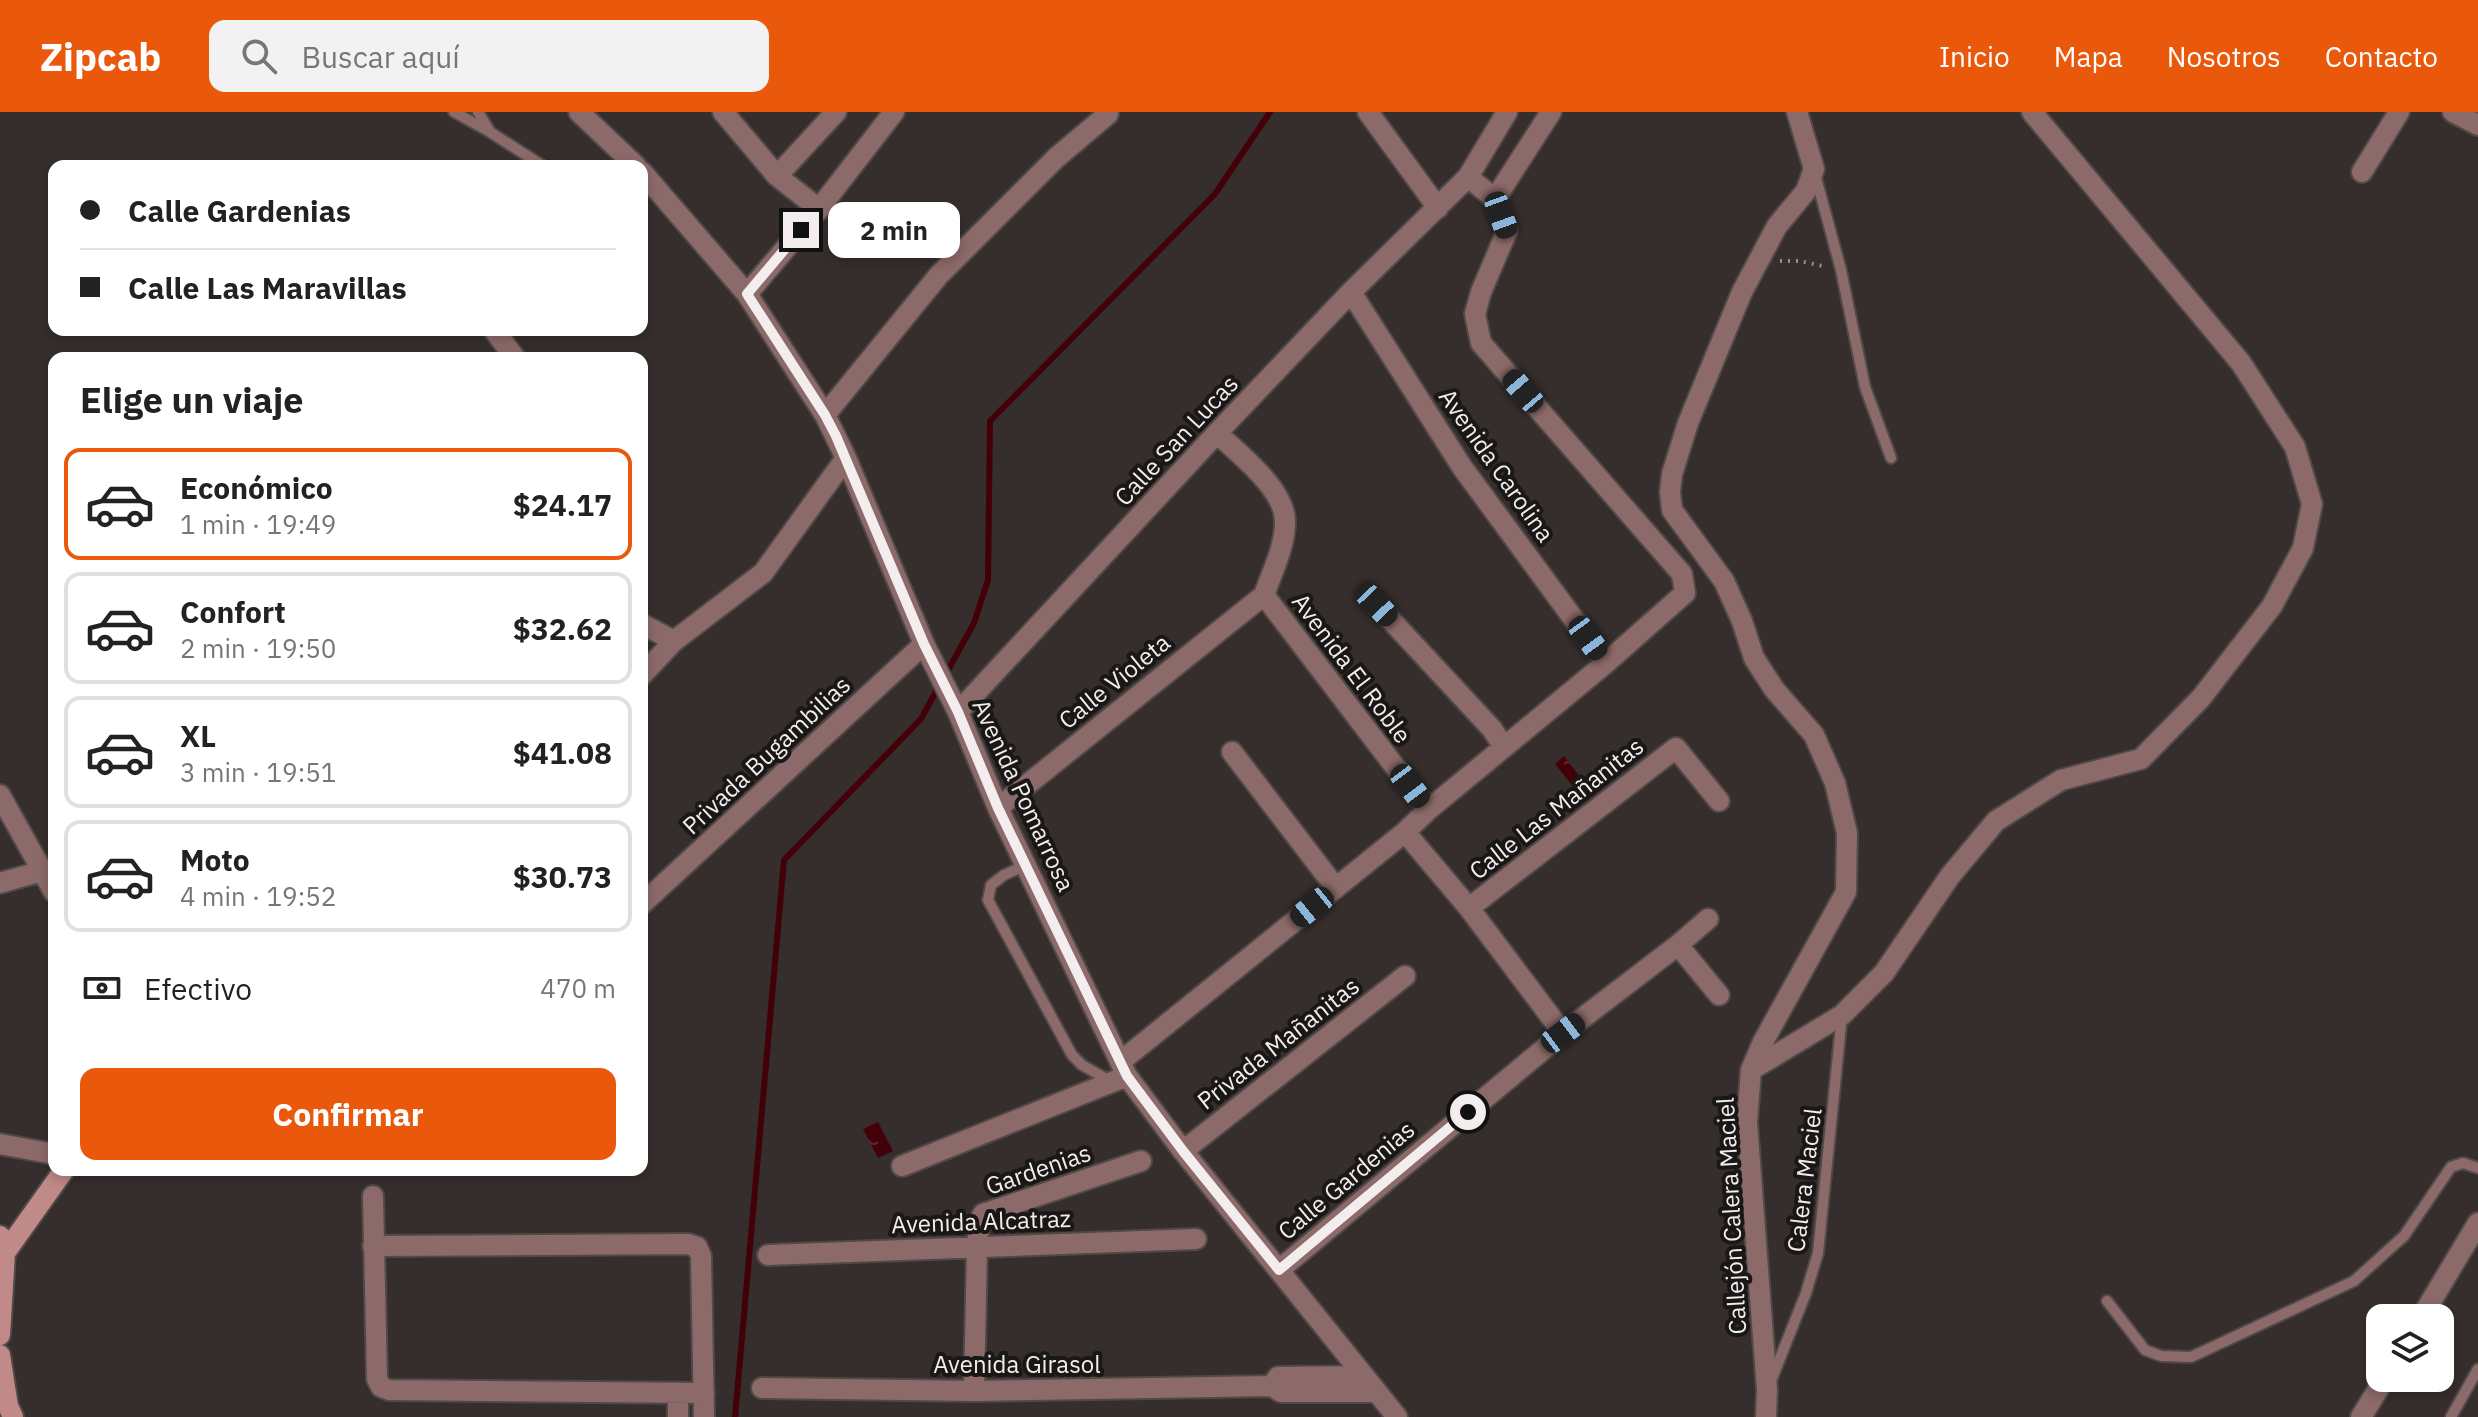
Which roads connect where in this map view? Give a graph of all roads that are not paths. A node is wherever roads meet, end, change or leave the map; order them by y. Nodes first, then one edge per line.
1 (454, 112) edge
2 (478, 112) edge
3 (579, 112) edge
4 (723, 112) edge
5 (836, 112) edge
6 (894, 112) edge
7 (1368, 112) edge
8 (1507, 112) edge
9 (1551, 112) edge
10 (1797, 112) edge
11 (2032, 112) edge
12 (2399, 112) edge
13 (2453, 112) edge
14 (1108, 114) dead end
15 (2478, 125) edge
16 (490, 132) junction
17 (534, 160) edge
18 (630, 160) edge
19 (1814, 169) junction
20 (2362, 172) dead end
21 (777, 176) junction
22 (1468, 177) junction
23 (648, 179) edge
24 (1495, 199) junction
25 (1438, 208) junction
26 (819, 209) junction
27 (1351, 292) junction
28 (747, 294) junction
29 (825, 415) junction
30 (1217, 433) junction
31 (846, 458) junction
32 (1891, 458) dead end
33 (1264, 595) junction
34 (1377, 605) dead end
35 (648, 627) edge
36 (674, 641) junction
37 (926, 648) junction
38 (1606, 663) junction
39 (648, 669) edge
40 (958, 712) junction
41 (1504, 747) junction
42 (1232, 752) dead end
43 (0, 795) edge
44 (1719, 801) dead end
45 (998, 808) junction
46 (1428, 810) junction
47 (1405, 832) junction
48 (1026, 865) junction
49 (42, 871) junction
50 (48, 882) edge
51 (0, 883) edge
52 (1336, 888) junction
53 (648, 899) edge
54 (1469, 908) junction
55 (1708, 919) dead end
56 (1678, 945) junction
57 (1405, 976) dead end
58 (1719, 995) dead end
59 (1842, 1015) junction
60 (1563, 1033) junction
61 (1751, 1070) junction
62 (1120, 1073) junction
63 (0, 1144) edge
64 (1183, 1151) junction
65 (48, 1153) edge
66 (1141, 1161) dead end
67 (902, 1166) dead end
68 (2478, 1168) edge
69 (59, 1176) edge
70 (373, 1196) dead end
71 (2478, 1223) edge
72 (1196, 1239) dead end
73 (3, 1245) edge
74 (373, 1246) junction
75 (977, 1247) junction
76 (768, 1255) dead end
77 (1279, 1270) junction
78 (2107, 1301) dead end
79 (2429, 1304) edge
80 (0, 1335) edge
81 (0, 1355) edge
82 (2478, 1369) edge
83 (1369, 1384) junction
84 (762, 1388) dead end
85 (1767, 1390) junction
86 (974, 1391) junction
87 (2376, 1392) edge
88 (704, 1393) junction
89 (678, 1394) junction
90 (13, 1417) edge
91 (678, 1417) edge
92 (704, 1417) edge
93 (1397, 1417) edge
94 (1766, 1417) edge
95 (2361, 1417) edge
96 (2451, 1417) edge

1 - 16 lane
2 - 16 lane
3 - 18 street
4 - 21 street
5 - 21 street
6 - 26 street
7 - 25 street
8 - 22 street, Calle San Lucas
9 - 24 street
10 - 19 street
11 - 59 street
12 - 20 street
13 - 15 street
14 - 29 street
16 - 17 lane
19 - 32 lane
19 - 61 street, Callejón Calera Maciel
21 - 26 street
22 - 24 street
22 - 25 street, Calle San Lucas
23 - 28 street, Avenida Pomarrosa
24 - 38 street
25 - 27 street, Calle San Lucas
26 - 28 street
27 - 30 street, Calle San Lucas
27 - 38 street, Avenida Carolina
28 - 29 street, Avenida Pomarrosa
29 - 31 street, Avenida Pomarrosa
30 - 33 street
30 - 40 street, Calle San Lucas
31 - 36 street
31 - 37 street, Avenida Pomarrosa
33 - 45 street, Calle Violeta
33 - 46 street, Avenida El Roble
34 - 41 street
35 - 36 street
36 - 39 street
37 - 40 street, Avenida Pomarrosa
37 - 53 street, Privada Bugambilias
38 - 41 street
40 - 45 street, Avenida Pomarrosa
41 - 46 street
42 - 52 street
43 - 49 street
44 - 54 street, Calle Las Mañanitas
45 - 48 street, Avenida Pomarrosa
46 - 47 street
47 - 52 street
47 - 54 street
48 - 62 street, Avenida Pomarrosa
48 - 62 lane
49 - 50 street
49 - 51 street
52 - 62 street
54 - 60 street
55 - 56 street, Calle Gardenias
56 - 58 street
56 - 60 street, Calle Gardenias
57 - 64 street, Privada Mañanitas
59 - 61 street
59 - 85 lane, Calera Maciel
60 - 77 street, Calle Gardenias
61 - 85 street, Callejón Calera Maciel
62 - 64 street, Avenida Pomarrosa
62 - 67 street
63 - 65 street
64 - 77 street, Avenida Pomarrosa
66 - 75 street, Gardenias
68 - 78 lane
69 - 73 street
70 - 74 street
71 - 79 street
72 - 75 street, Avenida Alcatraz
73 - 80 street
74 - 88 street
74 - 89 street
75 - 76 street, Avenida Alcatraz
75 - 86 street
77 - 83 street, Avenida Pomarrosa
81 - 90 street
82 - 96 lane
83 - 86 street, Avenida Girasol
83 - 93 street, Avenida Pomarrosa
84 - 86 street, Avenida Girasol
85 - 94 street, Callejón Calera Maciel
87 - 95 street
88 - 89 street
88 - 92 street
89 - 91 street

